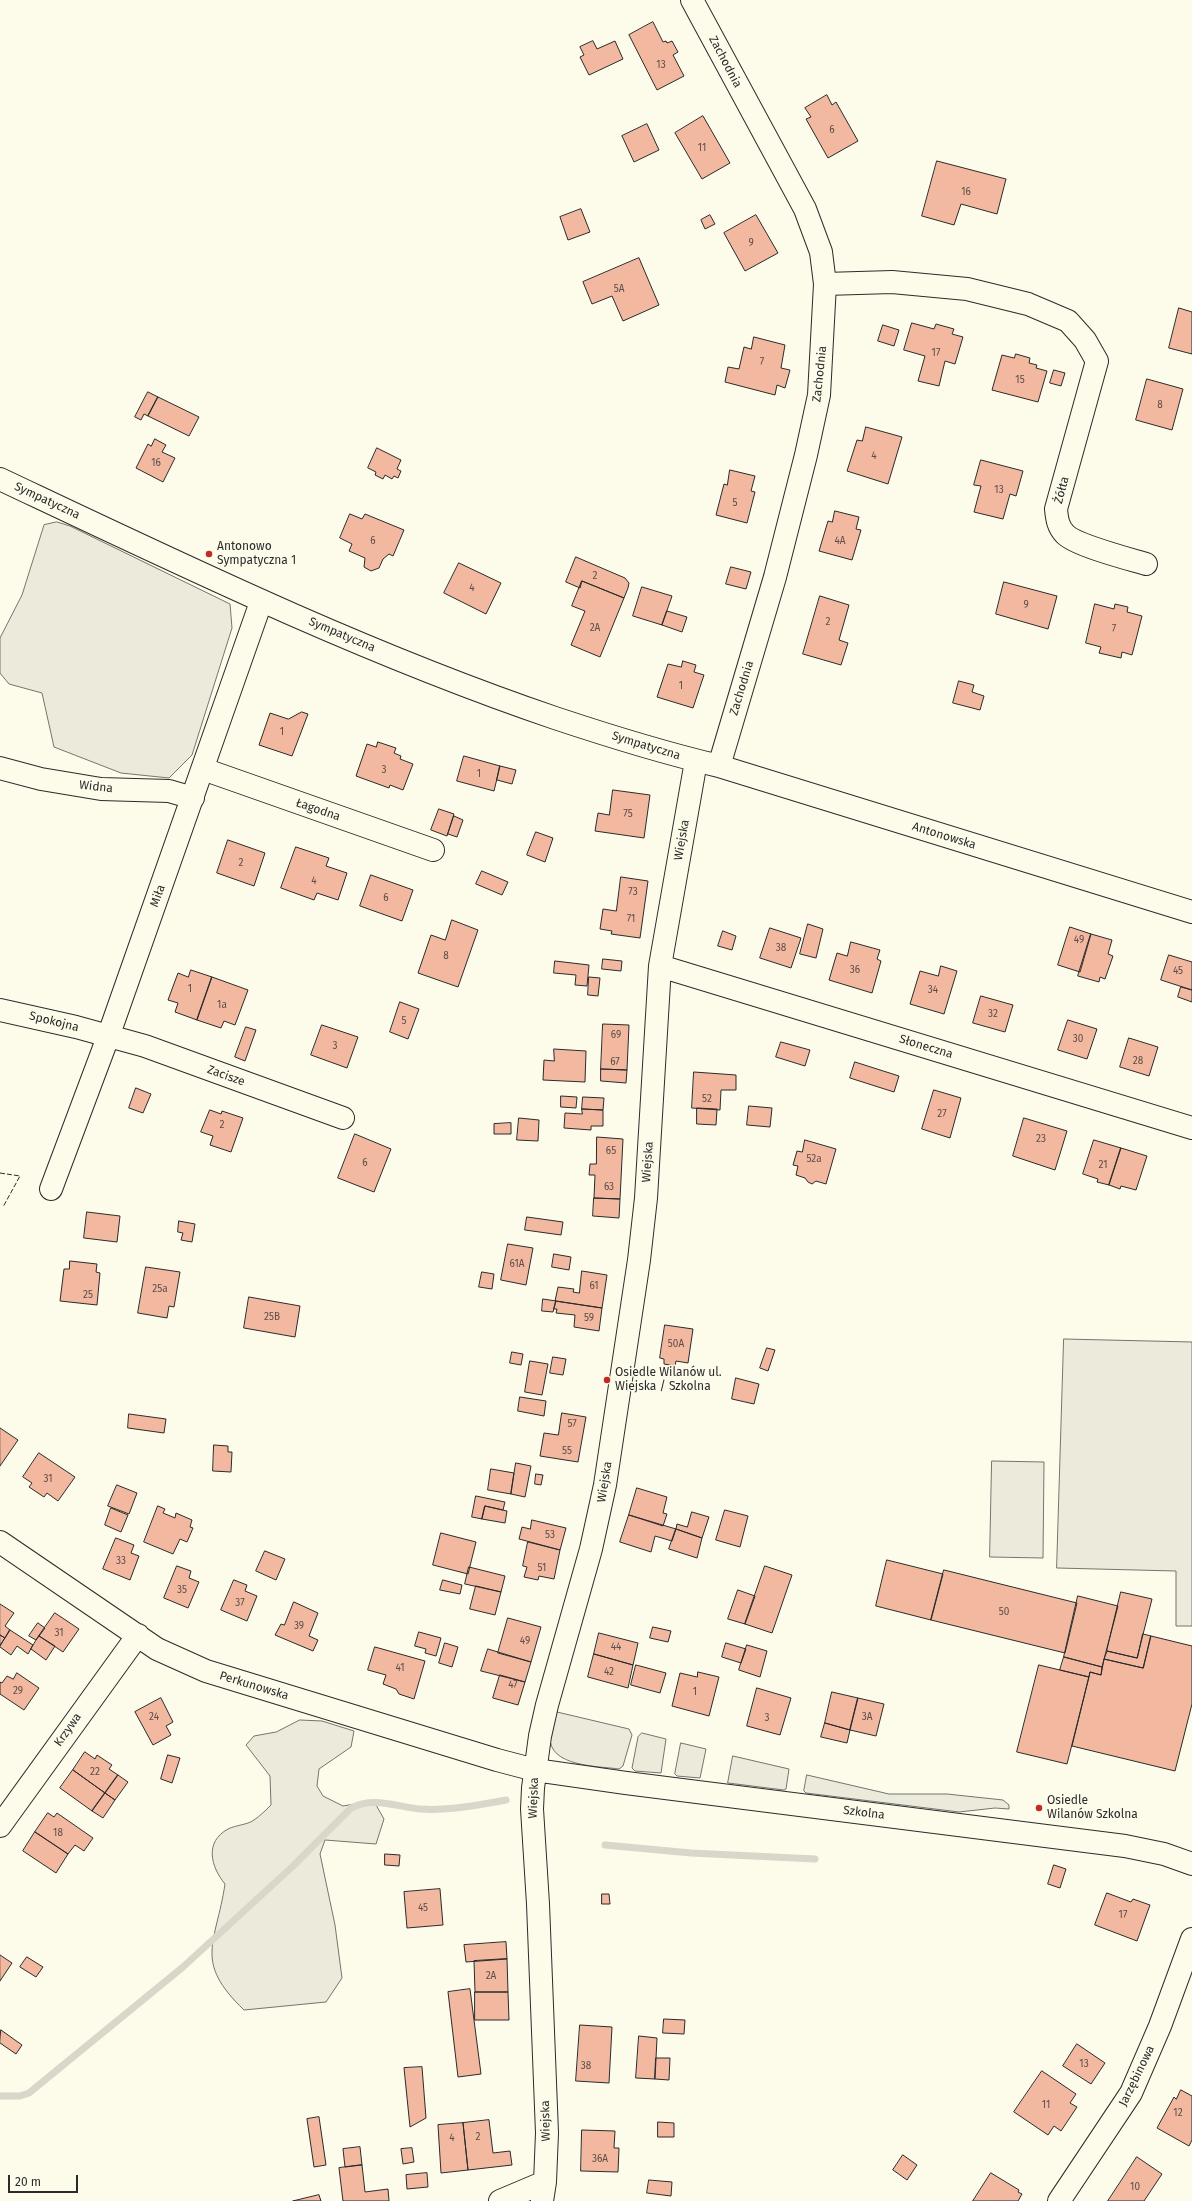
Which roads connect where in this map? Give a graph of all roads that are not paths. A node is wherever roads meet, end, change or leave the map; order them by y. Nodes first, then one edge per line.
1 (692, 0) edge
2 (825, 284) junction
3 (0, 479) edge
4 (1146, 564) dead end
5 (261, 602) junction
6 (696, 761) junction
7 (719, 766) junction
8 (0, 768) edge
9 (203, 769) junction
10 (193, 798) junction
11 (433, 850) dead end
12 (1192, 912) edge
13 (660, 966) junction
14 (0, 1010) edge
15 (108, 1037) junction
16 (343, 1118) dead end
17 (1192, 1128) edge
18 (51, 1189) dead end
19 (0, 1542) edge
20 (138, 1635) junction
21 (535, 1770) junction
22 (0, 1826) edge
23 (1192, 1864) edge
24 (1192, 1939) edge
25 (544, 2191) edge
26 (500, 2201) edge
27 (1059, 2201) edge

1 - 2 street, Zachodnia
2 - 4 street, Żółta
2 - 7 street, Zachodnia
3 - 5 street, Sympatyczna
5 - 6 street, Sympatyczna
5 - 9 street, Miła
6 - 7 street, Antonowska
6 - 13 street, Wiejska
7 - 12 street, Antonowska
8 - 10 street, Widna
9 - 10 street, Miła
9 - 11 street, Łagodna
10 - 15 street, Miła
13 - 17 street, Słoneczna
13 - 21 street, Wiejska
14 - 15 street, Spokojna
15 - 16 street, Zacisze
15 - 18 street, Miła
19 - 20 street, Perkunowska
20 - 21 street, Perkunowska
20 - 22 street, Krzywa
21 - 23 street, Szkolna
21 - 25 street, Wiejska
24 - 27 street, Jarzębinowa
25 - 26 street

